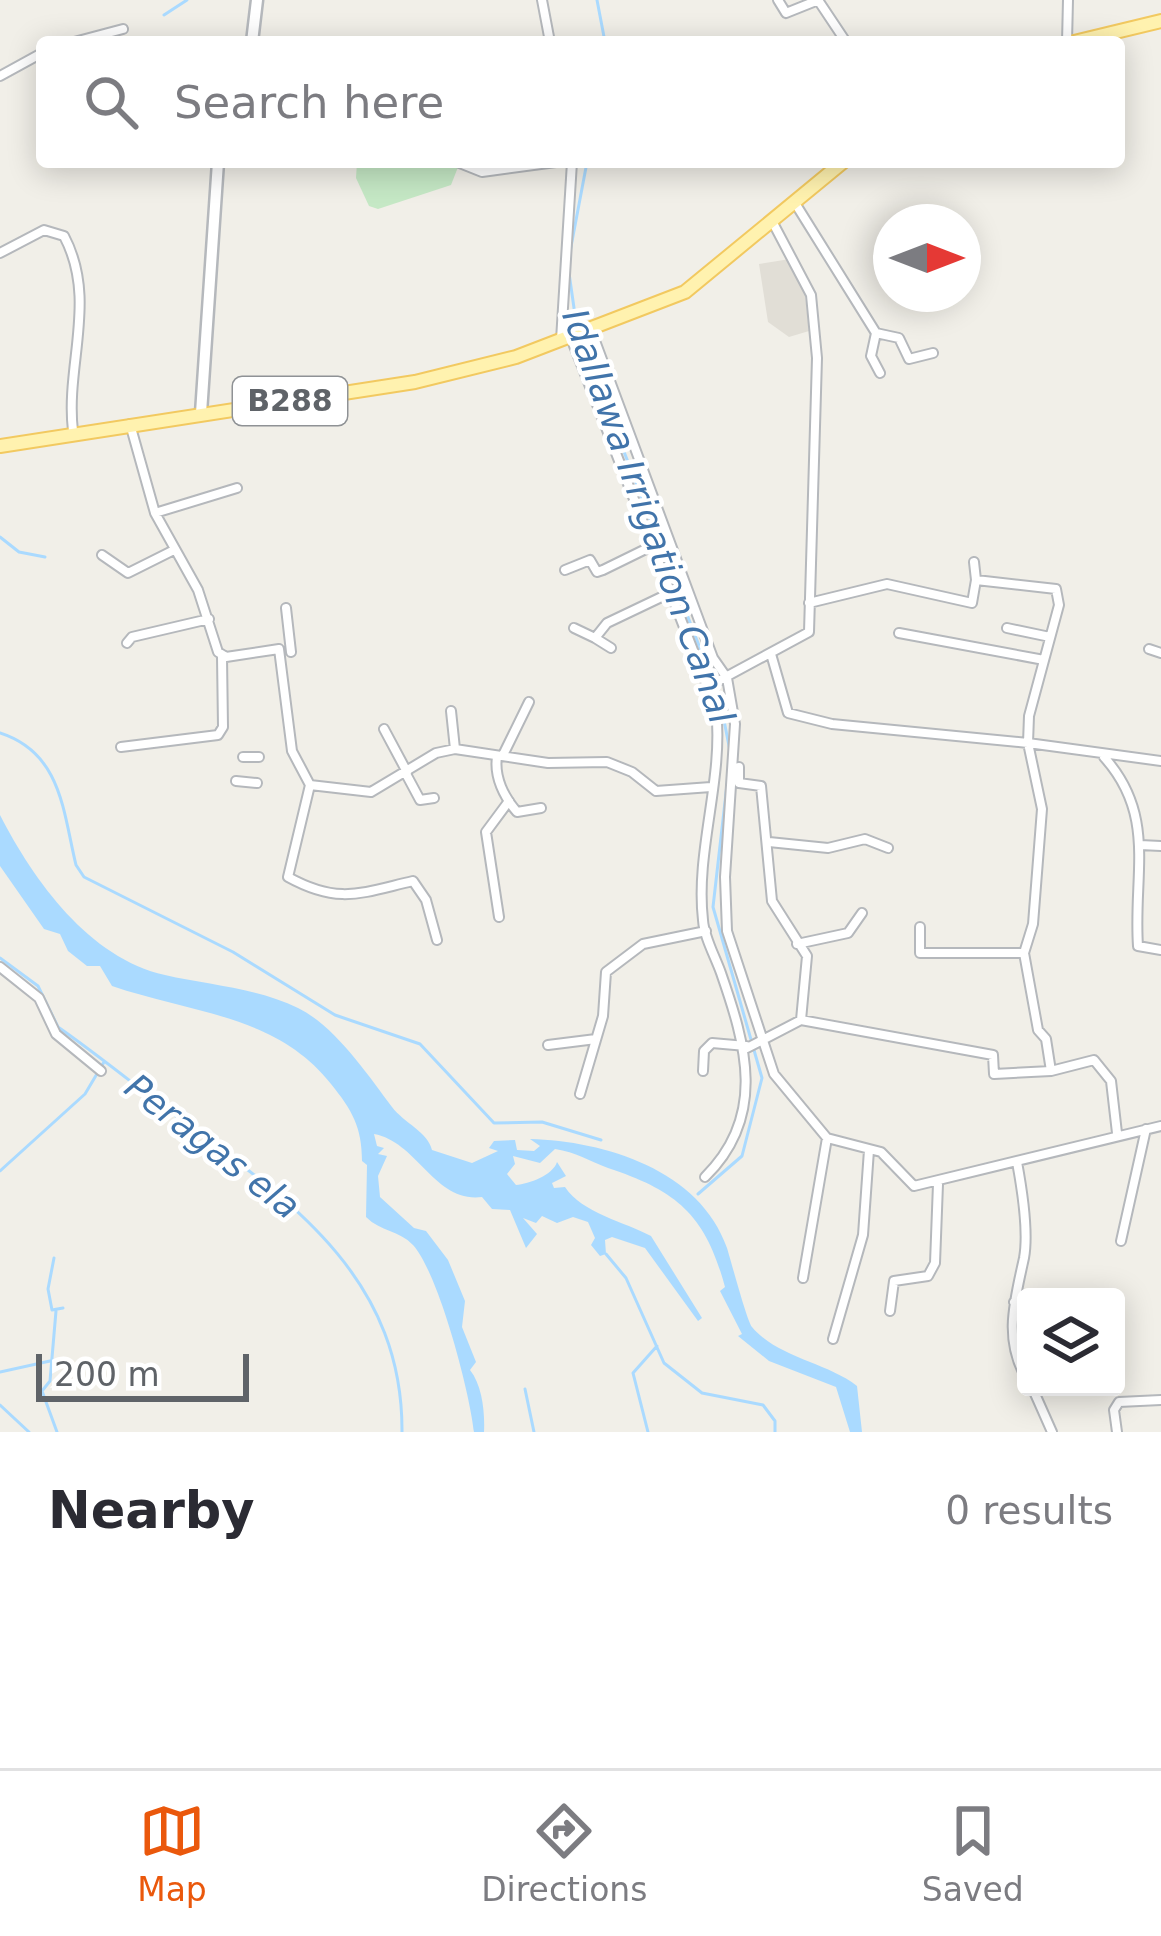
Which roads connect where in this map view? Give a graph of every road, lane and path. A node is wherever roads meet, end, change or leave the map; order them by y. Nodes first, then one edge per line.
1 (257, 0) edge
2 (542, 0) edge
3 (778, 0) edge
4 (1068, 0) edge
5 (817, 1) edge
6 (1161, 21) edge
7 (124, 29) dead end
8 (97, 36) edge
9 (253, 36) edge
10 (549, 36) edge
11 (842, 36) edge
12 (1070, 36) edge
13 (1096, 36) edge
14 (36, 56) edge
15 (0, 76) edge
16 (218, 168) edge
17 (472, 168) edge
18 (512, 168) edge
19 (572, 168) edge
20 (836, 168) edge
21 (794, 202) junction
22 (772, 221) junction
23 (0, 253) edge
24 (591, 330) junction
25 (876, 333) junction
26 (566, 340) junction
27 (933, 353) dead end
28 (880, 373) dead end
29 (201, 413) junction
30 (130, 423) junction
31 (73, 431) junction
32 (0, 446) edge
33 (238, 488) dead end
34 (155, 513) junction
35 (654, 545) junction
36 (174, 550) junction
37 (102, 555) dead end
38 (974, 562) dead end
39 (565, 570) dead end
40 (976, 580) junction
41 (672, 592) junction
42 (808, 603) junction
43 (286, 608) dead end
44 (208, 619) junction
45 (574, 628) dead end
46 (1007, 628) dead end
47 (1054, 630) junction
48 (899, 632) dead end
49 (595, 638) junction
50 (127, 643) dead end
51 (610, 648) dead end
52 (1149, 650) dead end
53 (291, 652) dead end
54 (1161, 653) edge
55 (771, 654) junction
56 (222, 656) junction
57 (1044, 660) junction
58 (716, 682) junction
59 (529, 702) dead end
60 (451, 711) dead end
61 (735, 724) junction
62 (384, 729) dead end
63 (1028, 742) junction
64 (121, 747) dead end
65 (455, 749) junction
66 (500, 756) junction
67 (1103, 756) junction
68 (244, 757) dead end
69 (260, 757) dead end
70 (1161, 761) edge
71 (406, 772) junction
72 (236, 781) dead end
73 (257, 783) dead end
74 (310, 785) junction
75 (712, 787) junction
76 (502, 796) junction
77 (434, 798) dead end
78 (541, 808) dead end
79 (769, 842) junction
80 (1140, 844) junction
81 (1161, 846) edge
82 (888, 848) dead end
83 (862, 914) dead end
84 (499, 917) dead end
85 (920, 927) dead end
86 (706, 931) junction
87 (437, 940) dead end
88 (796, 944) junction
89 (1161, 950) edge
90 (1024, 953) junction
91 (0, 967) edge
92 (802, 1020) junction
93 (596, 1039) junction
94 (548, 1045) dead end
95 (754, 1045) junction
96 (101, 1071) dead end
97 (703, 1071) dead end
98 (1052, 1071) junction
99 (580, 1094) dead end
100 (1161, 1126) edge
101 (1146, 1129) junction
102 (1117, 1133) junction
103 (827, 1138) junction
104 (869, 1150) junction
105 (1017, 1162) junction
106 (705, 1177) dead end
107 (938, 1184) junction
108 (1121, 1241) dead end
109 (803, 1278) dead end
110 (1014, 1302) junction
111 (1017, 1303) edge
112 (890, 1311) dead end
113 (833, 1339) dead end
114 (1017, 1356) edge
115 (1036, 1396) edge
116 (1161, 1400) edge
117 (1052, 1432) edge
118 (1117, 1432) edge

1 - 9 street
2 - 10 street
3 - 5 street
4 - 12 street
5 - 11 street
6 - 13 main road
7 - 8 street
14 - 15 street
16 - 29 street
17 - 18 street
19 - 26 street
20 - 21 main road, B288
21 - 22 main road, B288
21 - 25 street
22 - 24 main road, B288
22 - 42 street
23 - 31 street
24 - 26 main road, B288
24 - 58 street
25 - 27 street
25 - 28 street
26 - 29 main road, B288
26 - 35 street
29 - 30 main road, B288
30 - 31 main road, B288
30 - 34 street
31 - 32 main road, B288
33 - 34 street
34 - 36 street
35 - 39 street
35 - 41 street
36 - 37 street
36 - 44 street
38 - 40 street
40 - 42 street
40 - 47 street
41 - 49 street
41 - 58 street
42 - 55 street
43 - 53 street
44 - 50 street
44 - 56 street
45 - 49 street
46 - 47 street
47 - 57 street
48 - 57 street
49 - 51 street
52 - 54 street
55 - 58 street
55 - 63 street
56 - 64 street
56 - 74 street
57 - 63 street
58 - 61 street
58 - 75 street
59 - 66 street
60 - 65 street
61 - 79 street
61 - 95 street
62 - 71 street
63 - 67 street
63 - 90 street
65 - 66 street
65 - 71 street
66 - 75 street
66 - 76 street
67 - 70 street
67 - 80 street
68 - 69 street
71 - 74 street
71 - 77 street
72 - 73 street
74 - 87 street
75 - 86 street
76 - 78 street
76 - 84 street
79 - 82 street
79 - 88 street
80 - 81 street
80 - 89 street
83 - 88 street
85 - 90 street
86 - 93 street
86 - 95 street
88 - 92 street
90 - 98 street
91 - 96 street
92 - 95 street
92 - 98 street
93 - 94 street
93 - 99 street
95 - 97 street
95 - 103 street
95 - 106 street
98 - 102 street
100 - 101 street
101 - 102 street
101 - 108 street
102 - 105 street
103 - 104 street
103 - 109 street
104 - 107 street
104 - 113 street
105 - 107 street
105 - 110 street
107 - 112 street
110 - 111 street
110 - 114 street
115 - 117 street
116 - 118 street

